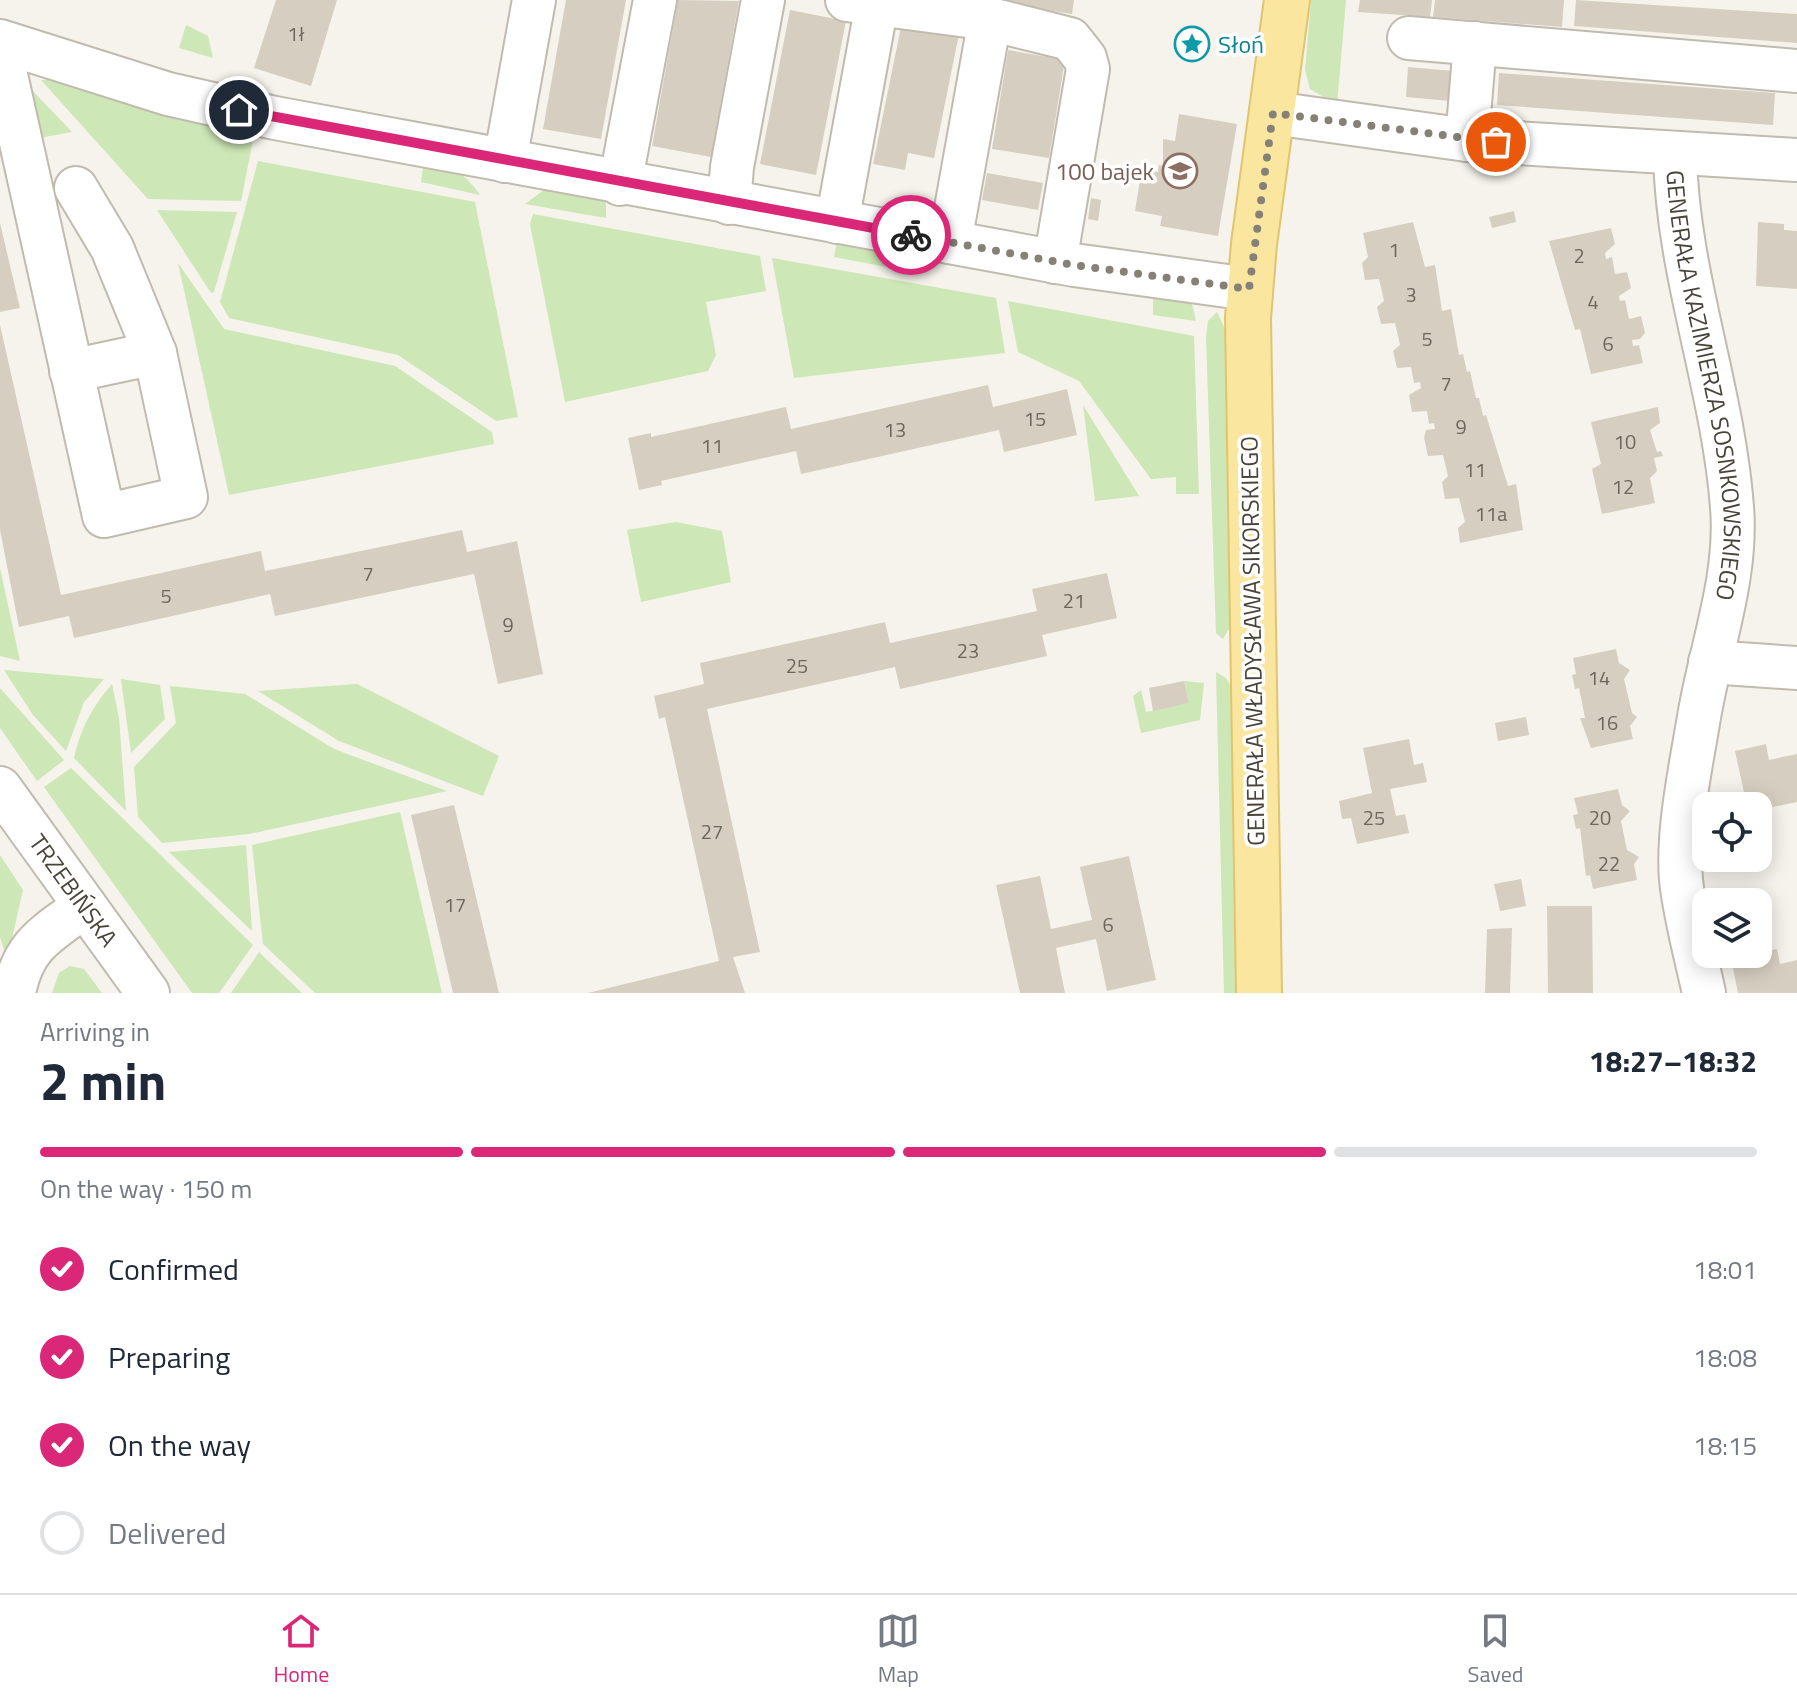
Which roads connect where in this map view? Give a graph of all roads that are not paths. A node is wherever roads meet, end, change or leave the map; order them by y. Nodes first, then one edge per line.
1 (534, 0) edge
2 (655, 0) edge
3 (763, 0) edge
4 (1287, 0) edge
5 (862, 2) edge
6 (990, 19) junction
7 (1409, 38) dead end
8 (4, 42) edge
9 (1475, 43) junction
10 (1797, 71) edge
11 (1273, 113) junction
12 (1467, 140) junction
13 (1675, 154) junction
14 (1797, 160) edge
15 (505, 161) junction
16 (620, 184) junction
17 (76, 188) dead end
18 (729, 203) junction
19 (837, 222) junction
20 (950, 242) junction
21 (1055, 262) junction
22 (1249, 289) junction
23 (155, 353) junction
24 (71, 371) junction
25 (1710, 662) junction
26 (1797, 668) edge
27 (0, 788) edge
28 (85, 906) junction
29 (17, 972) edge
30 (148, 993) edge
31 (1259, 993) edge
32 (1704, 993) edge

1 - 15 street
2 - 16 street
3 - 18 street
4 - 11 main road, GENERAŁA WŁADYSŁAWA SIKORSKIEGO
5 - 6 street
5 - 19 street
6 - 20 street
6 - 21 street
7 - 9 street
8 - 15 street
8 - 24 street
9 - 10 street
9 - 12 street
11 - 12 street
11 - 22 main road, GENERAŁA WŁADYSŁAWA SIKORSKIEGO
12 - 13 street
13 - 14 street
13 - 25 street, GENERAŁA KAZIMIERZA SOSNKOWSKIEGO
15 - 16 street
16 - 18 street
17 - 23 street
18 - 19 street
19 - 20 street
20 - 21 street
21 - 22 street
22 - 31 main road, GENERAŁA WŁADYSŁAWA SIKORSKIEGO
23 - 24 street
23 - 24 street
25 - 26 street
25 - 32 street, GENERAŁA KAZIMIERZA SOSNKOWSKIEGO
27 - 28 street, TRZEBIŃSKA
28 - 29 street
28 - 30 street, TRZEBIŃSKA

